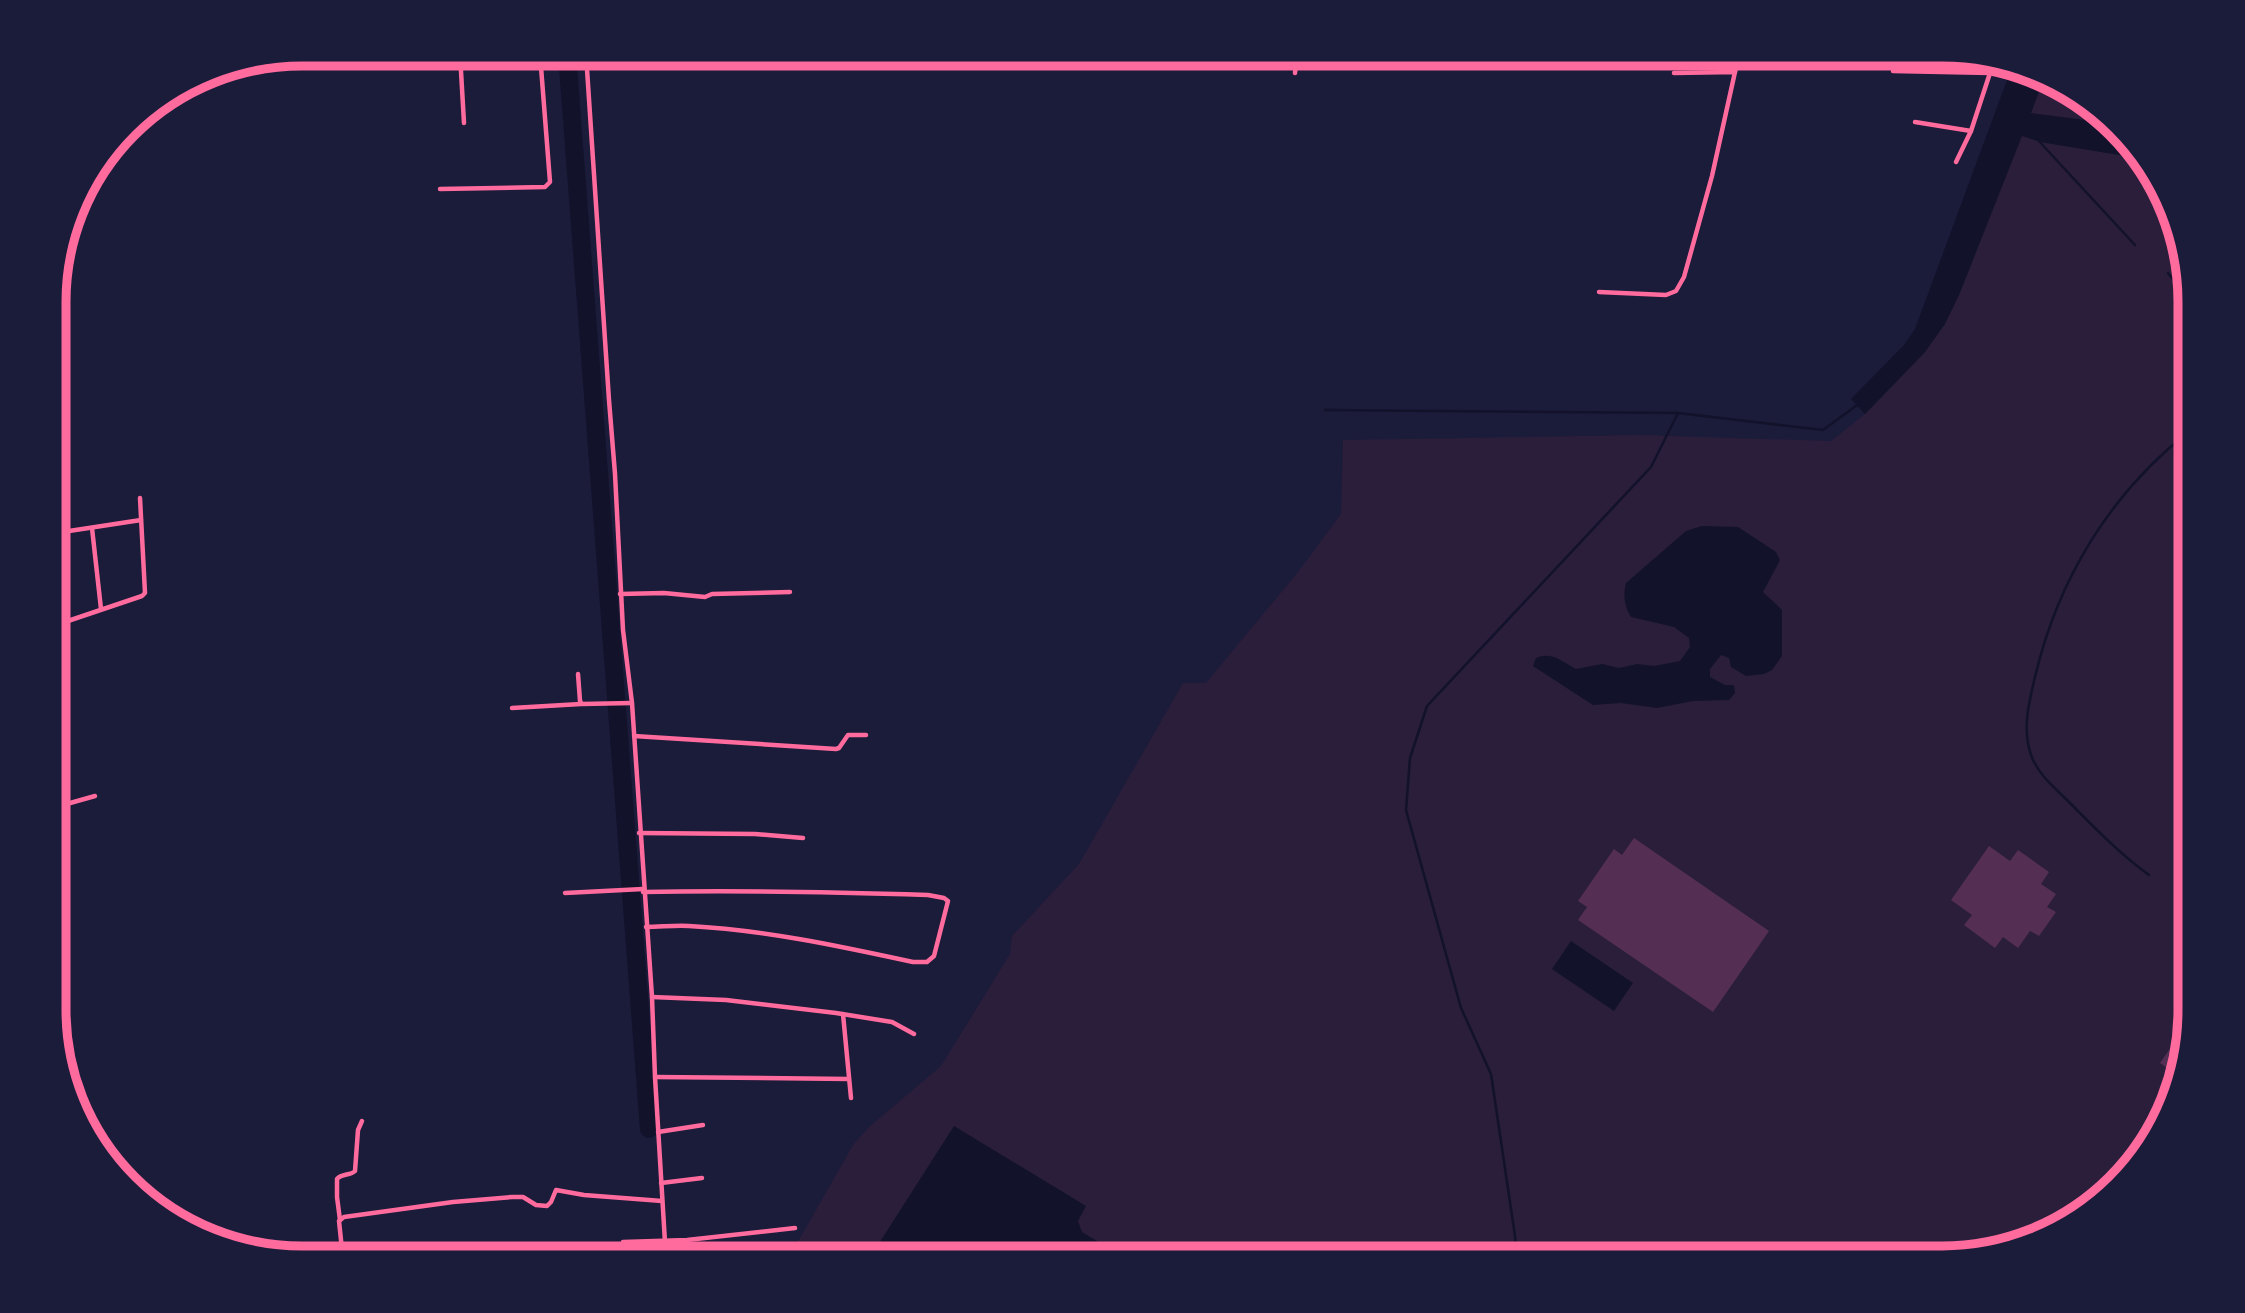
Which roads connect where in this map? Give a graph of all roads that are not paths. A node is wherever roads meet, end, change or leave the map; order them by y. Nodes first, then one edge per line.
1 (461, 66) edge
2 (541, 66) edge
3 (587, 66) edge
4 (1296, 66) edge
5 (1736, 66) edge
6 (1979, 70) edge
7 (1893, 71) dead end
8 (1735, 72) junction
9 (1990, 72) edge
10 (1295, 73) dead end
11 (1674, 73) dead end
12 (1915, 122) dead end
13 (464, 124) dead end
14 (1971, 131) junction
15 (1956, 162) dead end
16 (440, 189) dead end
17 (1598, 292) dead end
18 (140, 498) dead end
19 (141, 520) junction
20 (92, 528) junction
21 (66, 532) edge
22 (790, 592) dead end
23 (620, 594) junction
24 (101, 609) junction
25 (66, 621) edge
26 (578, 674) dead end
27 (632, 703) junction
28 (582, 704) junction
29 (512, 708) dead end
30 (866, 735) dead end
31 (634, 736) junction
32 (95, 796) dead end
33 (66, 804) edge
34 (639, 833) junction
35 (803, 838) dead end
36 (642, 890) junction
37 (565, 894) dead end
38 (646, 928) junction
39 (652, 997) junction
40 (843, 1014) junction
41 (914, 1034) dead end
42 (655, 1077) junction
43 (849, 1079) junction
44 (852, 1098) dead end
45 (362, 1121) dead end
46 (703, 1125) dead end
47 (658, 1132) junction
48 (702, 1178) dead end
49 (661, 1183) junction
50 (662, 1201) junction
51 (340, 1220) junction
52 (794, 1228) dead end
53 (665, 1241) junction
54 (623, 1242) dead end
55 (342, 1246) edge
56 (665, 1246) edge

1 - 13 street
2 - 16 street
3 - 23 street
4 - 10 street
5 - 8 street
6 - 7 street
8 - 11 street
8 - 17 street
9 - 14 street
12 - 14 street
14 - 15 street
18 - 19 street
19 - 20 street
19 - 24 street
20 - 21 street
20 - 24 street
22 - 23 street
23 - 27 street
24 - 25 street
26 - 28 street
27 - 28 street
27 - 31 street
28 - 29 street
30 - 31 street
31 - 34 street
32 - 33 street
34 - 35 street
34 - 36 street
36 - 37 street
36 - 38 street
36 - 38 street
38 - 39 street
39 - 40 street
39 - 42 street
40 - 41 street
40 - 43 street
42 - 43 street
42 - 47 street
43 - 44 street
45 - 51 street
46 - 47 street
47 - 49 street
48 - 49 street
49 - 50 street
50 - 51 street
50 - 53 street
51 - 55 street
52 - 53 street
53 - 54 street
53 - 56 street

